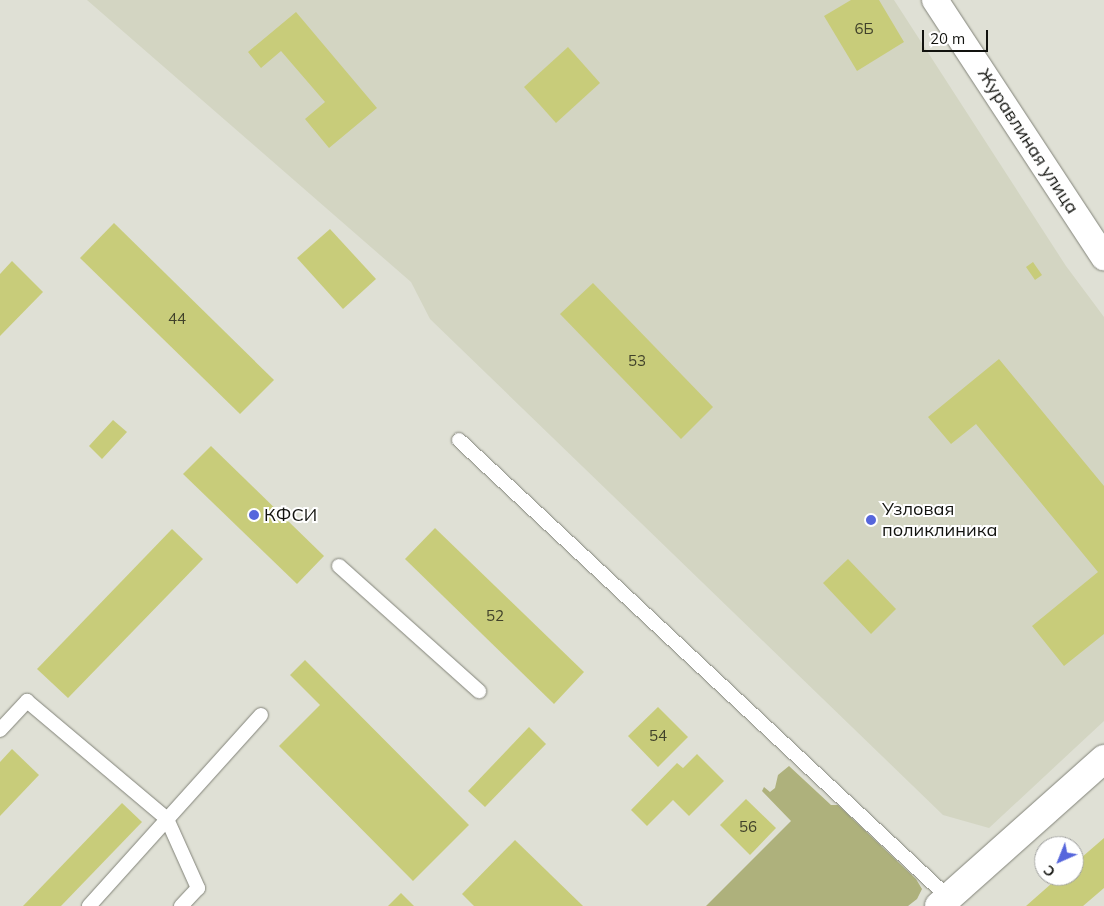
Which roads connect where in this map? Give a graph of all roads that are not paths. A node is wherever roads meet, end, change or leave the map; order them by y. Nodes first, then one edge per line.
1 (936, 0) edge
2 (1104, 257) edge
3 (459, 440) dead end
4 (339, 566) dead end
5 (479, 691) dead end
6 (261, 716) dead end
7 (0, 730) edge
8 (1104, 759) edge
9 (167, 819) junction
10 (944, 902) edge
11 (89, 906) edge
12 (181, 906) edge

1 - 2 street, Журавлиная улица
3 - 10 lane
4 - 5 lane
6 - 9 lane
7 - 9 lane
8 - 10 street
9 - 11 lane
9 - 12 lane

